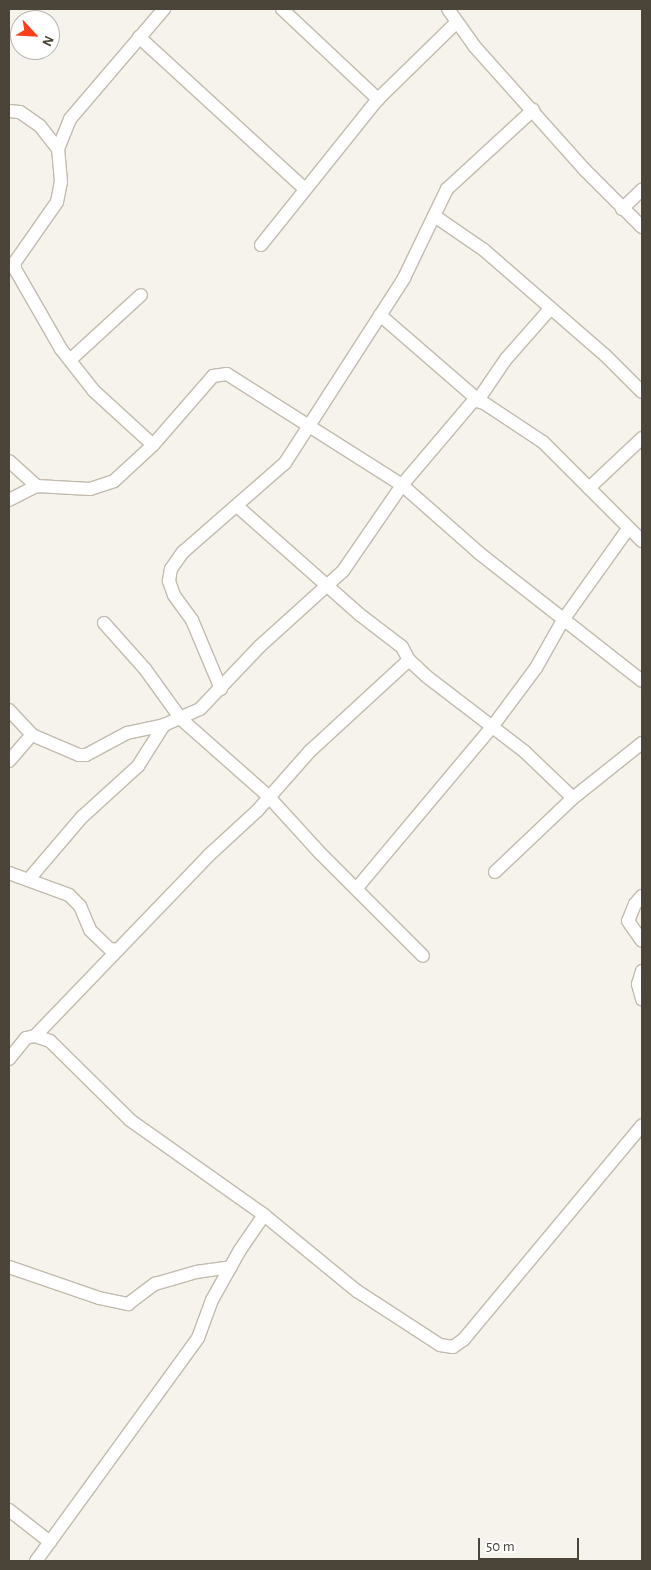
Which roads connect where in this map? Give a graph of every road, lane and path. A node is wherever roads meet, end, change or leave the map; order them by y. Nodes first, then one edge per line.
1 (164, 9) edge
2 (282, 9) edge
3 (448, 9) edge
4 (457, 22) junction
5 (139, 37) junction
6 (378, 99) junction
7 (533, 110) junction
8 (9, 111) edge
9 (58, 149) junction
10 (306, 189) junction
11 (642, 190) edge
12 (622, 209) junction
13 (436, 217) junction
14 (642, 227) edge
15 (261, 245) dead end
16 (141, 295) dead end
17 (550, 308) junction
18 (380, 315) junction
19 (70, 360) junction
20 (642, 392) edge
21 (478, 400) junction
22 (309, 426) junction
23 (642, 438) edge
24 (153, 445) junction
25 (9, 461) edge
26 (402, 485) junction
27 (36, 486) junction
28 (589, 488) junction
29 (9, 500) edge
30 (237, 506) junction
31 (628, 529) junction
32 (642, 542) edge
33 (327, 585) junction
34 (563, 620) junction
35 (104, 622) dead end
36 (409, 660) junction
37 (642, 681) edge
38 (221, 689) junction
39 (9, 710) edge
40 (180, 719) junction
41 (164, 725) junction
42 (492, 726) junction
43 (32, 735) junction
44 (642, 743) edge
45 (9, 761) edge
46 (268, 796) junction
47 (574, 798) junction
48 (495, 872) dead end
49 (9, 873) edge
50 (29, 879) junction
51 (356, 889) junction
52 (642, 896) edge
53 (642, 941) edge
54 (118, 950) junction
55 (423, 956) dead end
56 (642, 971) edge
57 (642, 999) edge
58 (35, 1036) junction
59 (9, 1059) edge
60 (642, 1125) edge
61 (264, 1215) junction
62 (9, 1266) edge
63 (231, 1267) junction
64 (9, 1510) edge
65 (50, 1542) junction
66 (36, 1561) edge

1 - 5 street
2 - 6 street
3 - 4 street
4 - 6 street
4 - 7 street
5 - 9 street
5 - 10 street
6 - 10 street
7 - 12 street
7 - 13 street
8 - 9 street
9 - 19 street
10 - 15 street
11 - 12 street
12 - 14 street
13 - 17 street
13 - 18 street
16 - 19 street
17 - 20 street
17 - 21 street
18 - 21 street
18 - 22 street
19 - 24 street
21 - 26 street
21 - 28 street
22 - 24 street
22 - 26 street
22 - 30 street
23 - 28 street
24 - 27 street
25 - 27 street
26 - 33 street
26 - 34 street
27 - 29 street
28 - 31 street
30 - 33 street
30 - 38 street
31 - 32 street
31 - 34 street
33 - 36 street
33 - 38 street
34 - 37 street
34 - 42 street
35 - 40 street
36 - 42 street
36 - 46 street
38 - 40 street
39 - 43 street
40 - 41 street
40 - 46 street
41 - 43 street
41 - 50 street
42 - 47 street
42 - 51 street
43 - 45 street
44 - 47 street
46 - 51 street
46 - 54 street
47 - 48 street
49 - 50 street
50 - 54 street
51 - 55 street
52 - 53 street
54 - 58 street
56 - 57 street
58 - 59 street
58 - 61 street
60 - 61 street
61 - 63 street
62 - 63 street
63 - 65 street
64 - 65 street
65 - 66 street

